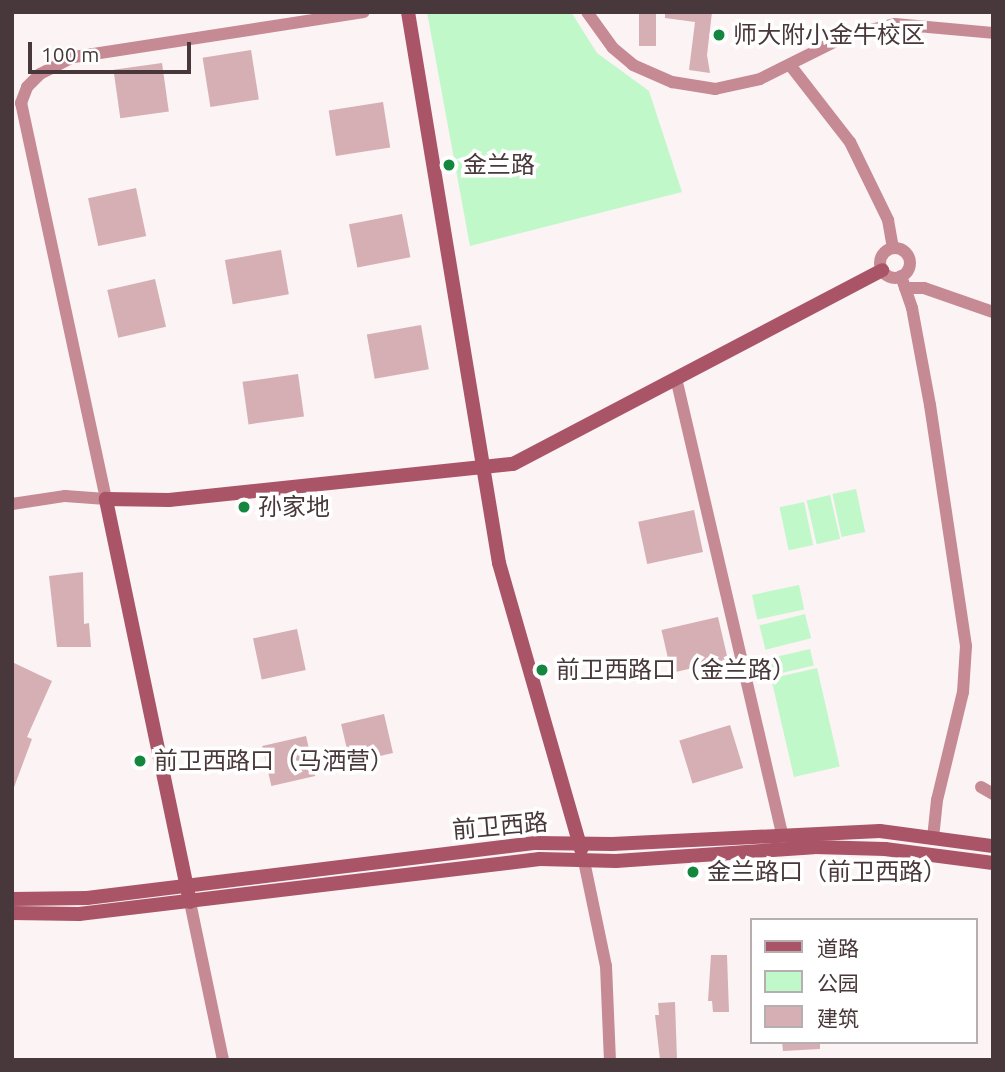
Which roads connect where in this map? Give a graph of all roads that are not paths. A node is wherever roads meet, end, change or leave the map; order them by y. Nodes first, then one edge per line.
1 (364, 12) edge
2 (408, 12) edge
3 (587, 12) edge
4 (993, 33) edge
5 (790, 65) junction
6 (17, 101) edge
7 (893, 248) junction
8 (882, 270) junction
9 (903, 282) junction
10 (993, 312) edge
11 (676, 378) junction
12 (484, 466) junction
13 (106, 499) junction
14 (12, 503) edge
15 (981, 787) dead end
16 (993, 794) edge
17 (782, 833) junction
18 (933, 836) junction
19 (580, 843) junction
20 (993, 846) edge
21 (584, 861) junction
22 (993, 863) edge
23 (186, 885) junction
24 (12, 899) edge
25 (190, 902) junction
26 (12, 913) edge
27 (223, 1060) edge
28 (610, 1060) edge

1 - 6 street
2 - 12 street
3 - 5 street
4 - 5 street
5 - 7 street
6 - 13 street
7 - 8 street
7 - 9 street
8 - 9 street
8 - 11 street
9 - 10 street
9 - 18 street
11 - 12 street
11 - 17 street
12 - 13 street
12 - 19 street
13 - 14 street
13 - 23 street
15 - 16 street
17 - 18 street, 前卫西路
17 - 19 street, 前卫西路
18 - 20 street, 前卫西路
19 - 21 street
19 - 23 street, 前卫西路
21 - 22 street, 前卫西路
21 - 25 street, 前卫西路
21 - 28 street
23 - 24 street, 前卫西路
23 - 25 street
25 - 26 street, 前卫西路
25 - 27 street

